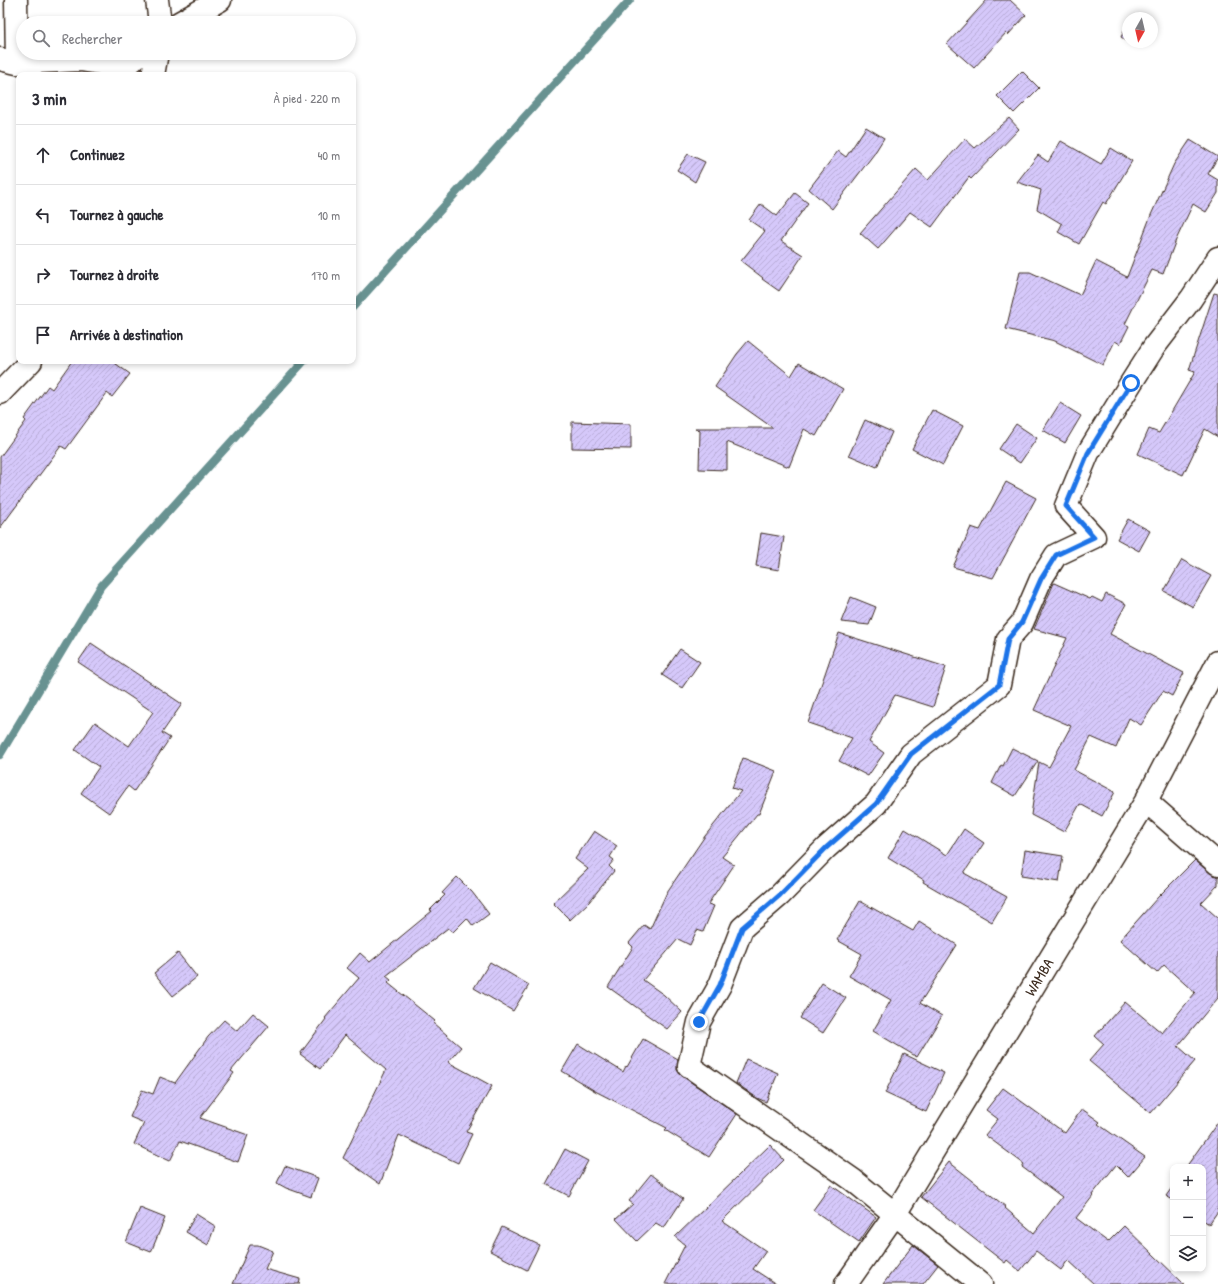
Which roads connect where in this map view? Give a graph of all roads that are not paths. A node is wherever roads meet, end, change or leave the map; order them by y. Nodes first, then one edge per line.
1 (16, 0) edge
2 (158, 0) edge
3 (220, 0) edge
4 (159, 16) edge
5 (191, 16) edge
6 (80, 60) edge
7 (80, 60) edge
8 (133, 60) edge
9 (156, 60) edge
10 (8, 61) edge
11 (154, 72) edge
12 (1218, 258) edge
13 (28, 364) edge
14 (0, 393) edge
15 (1218, 662) edge
16 (1146, 801) junction
17 (1218, 864) edge
18 (895, 1214) junction
19 (846, 1284) edge
20 (981, 1284) edge

1 - 10 street
2 - 4 street
3 - 5 street
6 - 10 street
7 - 8 street
9 - 11 street
12 - 18 street
13 - 14 street
15 - 16 street, WAMBA
16 - 17 street
16 - 18 street, WAMBA
18 - 19 street, WAMBA
18 - 20 street

